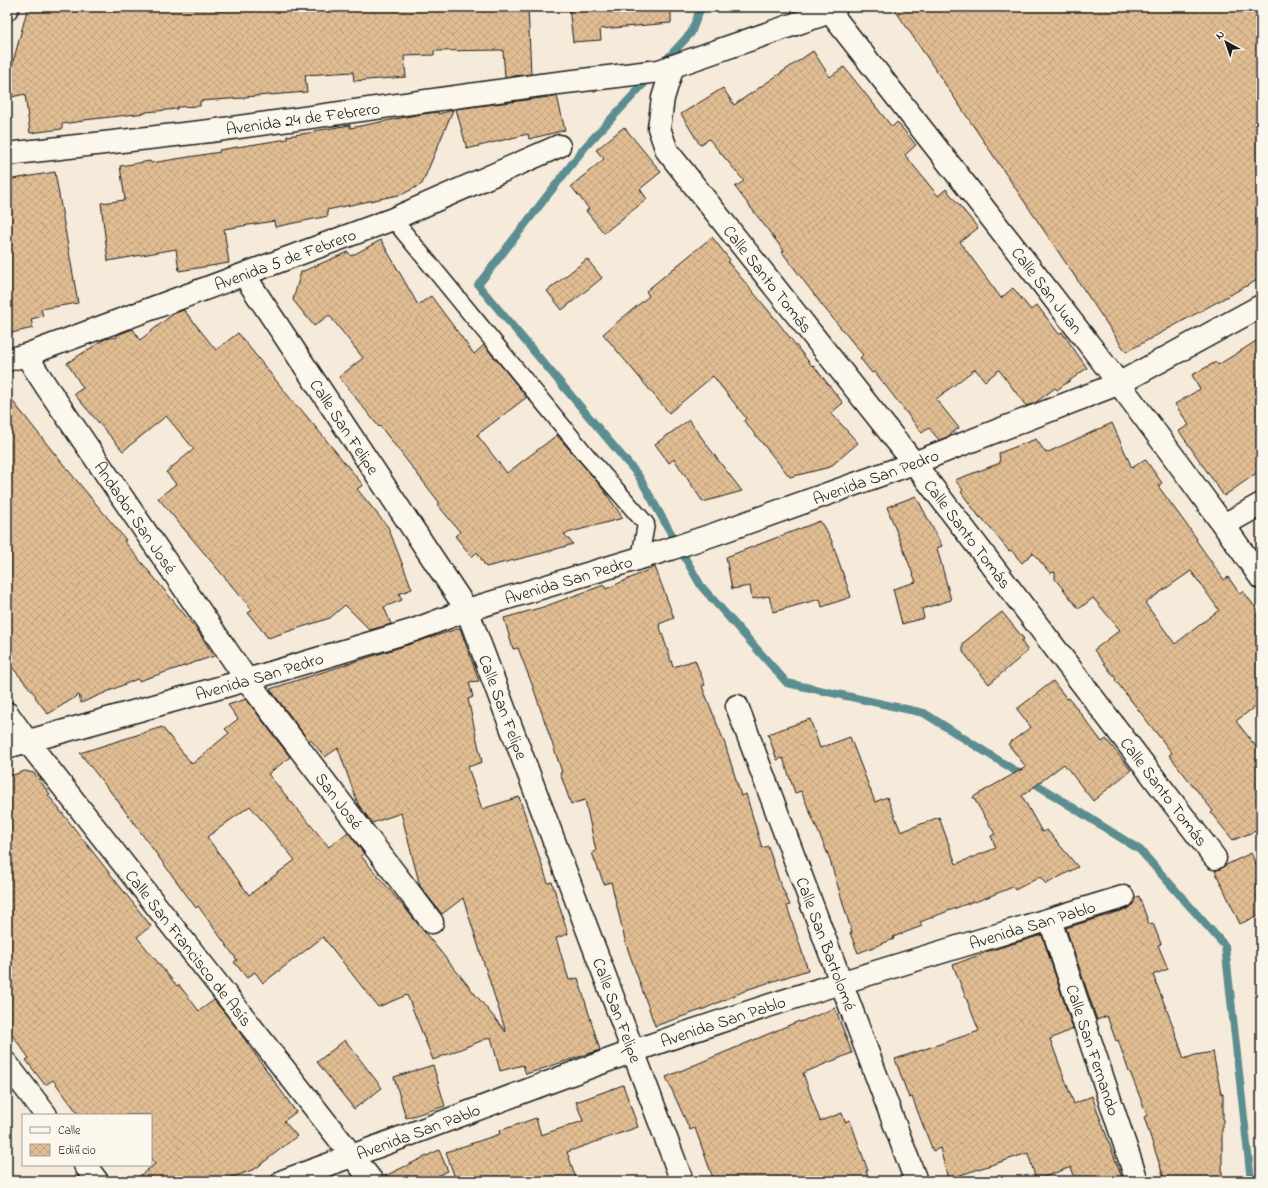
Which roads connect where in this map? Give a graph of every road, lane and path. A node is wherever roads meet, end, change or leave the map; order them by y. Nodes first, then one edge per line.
1 (832, 8) edge
2 (666, 69) junction
3 (559, 146) dead end
4 (7, 154) edge
5 (393, 219) junction
6 (244, 275) junction
7 (1261, 306) edge
8 (16, 357) edge
9 (1120, 383) junction
10 (914, 463) junction
11 (1261, 504) edge
12 (1224, 525) junction
13 (640, 558) junction
14 (1261, 578) edge
15 (468, 610) junction
16 (247, 680) junction
17 (737, 706) dead end
18 (7, 712) edge
19 (17, 744) edge
20 (1215, 858) dead end
21 (1123, 897) dead end
22 (1050, 920) junction
23 (432, 922) dead end
24 (840, 982) junction
25 (634, 1051) junction
26 (7, 1064) edge
27 (45, 1114) edge
28 (353, 1156) junction
29 (86, 1166) edge
30 (97, 1181) edge
31 (283, 1181) edge
32 (372, 1181) edge
33 (682, 1181) edge
34 (916, 1181) edge
35 (1137, 1181) edge

1 - 2 street
1 - 9 street, Calle San Juan
2 - 4 street, Avenida 24 de Febrero
2 - 10 street, Calle Santo Tomás
3 - 5 street, Avenida 5 de Febrero
5 - 6 street, Avenida 5 de Febrero
5 - 13 lane
6 - 8 street, Avenida 5 de Febrero
6 - 15 street, Calle San Felipe
7 - 9 street, Avenida San Pedro
8 - 16 street, Andador San José
9 - 10 street, Avenida San Pedro
9 - 12 street, Calle San Juan
10 - 13 street, Avenida San Pedro
10 - 20 street, Calle Santo Tomás
11 - 12 street
12 - 14 street, Calle San Juan
13 - 15 street, Avenida San Pedro
15 - 16 street, Avenida San Pedro
15 - 25 street, Calle San Felipe
16 - 19 street, Avenida San Pedro
16 - 23 street, San José
17 - 24 street, Calle San Bartolomé
18 - 19 street, Calle San Francisco de Asís
19 - 28 street, Calle San Francisco de Asís
21 - 22 street, Avenida San Pablo
22 - 24 street, Avenida San Pablo
22 - 35 street, Calle San Fernando
24 - 25 street, Avenida San Pablo
24 - 34 street, Calle San Bartolomé
25 - 28 street, Avenida San Pablo
25 - 33 street, Calle San Felipe
26 - 27 street
28 - 31 street, Avenida San Pablo
28 - 32 street, Calle San Francisco de Asís
29 - 30 street

